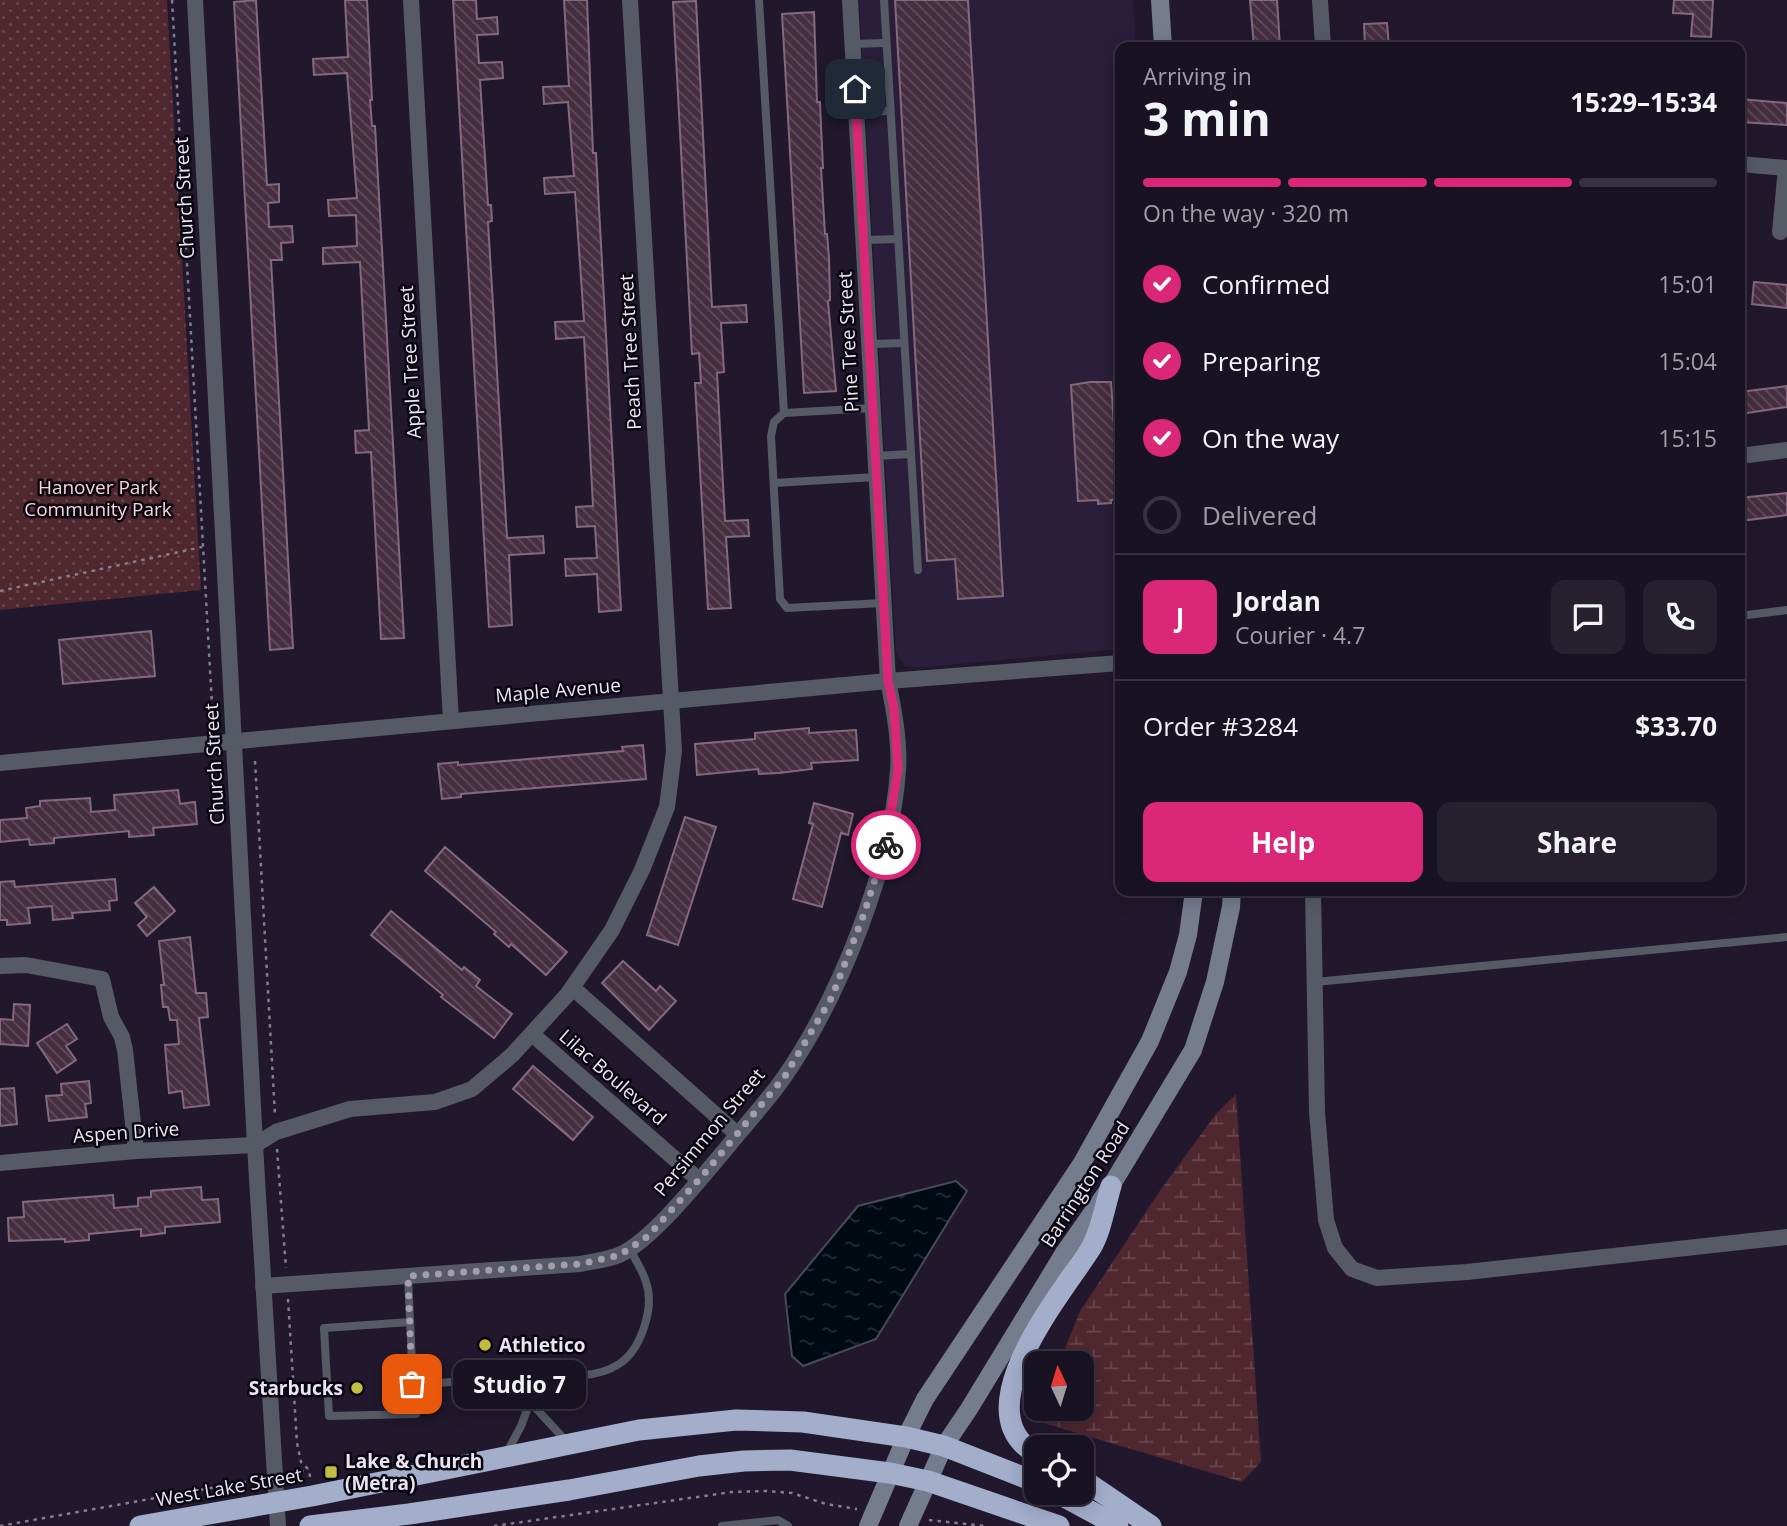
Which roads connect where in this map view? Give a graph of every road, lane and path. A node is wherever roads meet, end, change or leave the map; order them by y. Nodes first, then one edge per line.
1 (172, 0) edge
2 (195, 0) edge
3 (411, 0) edge
4 (631, 0) edge
5 (759, 0) edge
6 (850, 0) edge
7 (884, 0) edge
8 (1160, 0) edge
9 (1320, 0) edge
10 (1163, 42) edge
11 (1323, 42) edge
12 (886, 43) junction
13 (852, 44) junction
14 (890, 111) junction
15 (856, 112) junction
16 (1745, 164) edge
17 (1787, 168) edge
18 (1780, 232) dead end
19 (898, 239) junction
20 (864, 240) junction
21 (904, 342) junction
22 (870, 344) junction
23 (873, 408) junction
24 (784, 413) junction
25 (1787, 450) edge
26 (911, 454) junction
27 (1745, 455) edge
28 (875, 456) junction
29 (876, 477) junction
30 (774, 483) junction
31 (202, 547) junction
32 (918, 570) dead end
33 (0, 591) edge
34 (883, 603) junction
35 (1787, 610) edge
36 (1745, 615) edge
37 (1115, 663) edge
38 (888, 681) junction
39 (672, 701) junction
40 (451, 721) junction
41 (213, 722) dead end
42 (234, 743) junction
43 (0, 763) edge
44 (1193, 896) edge
45 (1232, 896) edge
46 (1313, 896) edge
47 (1787, 937) edge
48 (0, 966) edge
49 (1315, 982) junction
50 (573, 988) junction
51 (532, 1034) junction
52 (737, 1134) junction
53 (255, 1145) junction
54 (136, 1151) junction
55 (0, 1163) edge
56 (699, 1180) junction
57 (1111, 1186) junction
58 (1787, 1237) edge
59 (629, 1248) junction
60 (408, 1276) junction
61 (263, 1286) junction
62 (410, 1322) junction
63 (530, 1376) junction
64 (412, 1384) junction
65 (530, 1402) junction
66 (906, 1437) junction
67 (569, 1444) junction
68 (1024, 1444) edge
69 (944, 1446) junction
70 (504, 1457) junction
71 (890, 1473) junction
72 (1024, 1477) edge
73 (928, 1481) junction
74 (241, 1482) dead end
75 (1094, 1487) edge
76 (277, 1502) junction
77 (826, 1504) dead end
78 (1079, 1505) edge
79 (939, 1521) dead end
80 (0, 1526) edge
81 (141, 1526) edge
82 (278, 1526) edge
83 (310, 1526) edge
84 (494, 1526) edge
85 (722, 1526) edge
86 (788, 1526) edge
87 (868, 1526) edge
88 (908, 1526) edge
89 (985, 1526) edge
90 (1059, 1526) edge
91 (1118, 1526) edge
92 (1152, 1526) edge

1 - 31 path
2 - 42 street, Church Street
3 - 40 street, Apple Tree Street
4 - 39 street, Peach Tree Street
5 - 24 lane
6 - 13 street, Pine Tree Street
7 - 12 lane
8 - 10 main road
9 - 11 street
12 - 13 lane
12 - 14 lane
13 - 15 street, Pine Tree Street
14 - 15 lane
14 - 19 lane
15 - 20 street, Pine Tree Street
16 - 17 street
17 - 18 street
19 - 20 lane
19 - 21 lane
20 - 22 street, Pine Tree Street
21 - 22 lane
21 - 26 lane
22 - 23 street, Pine Tree Street
23 - 24 lane
23 - 28 street, Pine Tree Street
24 - 30 lane
25 - 27 street
26 - 28 lane
26 - 32 lane
28 - 29 street, Pine Tree Street
29 - 30 lane
29 - 34 street, Pine Tree Street
30 - 34 lane
31 - 33 path
31 - 41 path
34 - 38 street, Pine Tree Street
35 - 36 lane
37 - 38 street, Maple Avenue
38 - 39 street, Maple Avenue
38 - 52 street, Persimmon Street
39 - 40 street, Maple Avenue
39 - 50 street, Peach Tree Street
40 - 42 street, Maple Avenue
42 - 43 street, Maple Avenue
42 - 53 street, Church Street
44 - 66 main road, Barrington Road
45 - 57 main road, Barrington Road
46 - 49 street
47 - 49 lane
48 - 54 street
49 - 58 street
50 - 51 street, Peach Tree Street
50 - 52 street, Lilac Boulevard
51 - 53 street, Peach Tree Street
51 - 56 street, Lilac Boulevard
52 - 56 street, Persimmon Street
53 - 54 street, Aspen Drive
53 - 61 street, Church Street
54 - 55 street, Aspen Drive
56 - 59 street, Persimmon Street
57 - 68 highway
57 - 69 main road, Barrington Road
59 - 60 street, Persimmon Street
59 - 63 lane
60 - 61 street, Persimmon Street
60 - 62 lane
61 - 76 street, Church Street
62 - 64 lane
62 - 64 lane
63 - 64 lane
63 - 65 lane
65 - 67 lane
65 - 70 lane
66 - 67 highway, West Lake Street
66 - 69 highway, West Lake Street
66 - 71 main road, Barrington Road
67 - 70 highway, West Lake Street
69 - 72 highway, West Lake Street
69 - 73 main road, Barrington Road
70 - 76 highway, West Lake Street
71 - 73 highway
71 - 83 highway
71 - 87 main road, Barrington Road
73 - 88 main road, Barrington Road
73 - 90 highway
74 - 80 path
75 - 92 highway
76 - 81 highway, West Lake Street
76 - 82 street, Church Street
77 - 84 path
78 - 91 highway
79 - 89 path
85 - 86 lane

